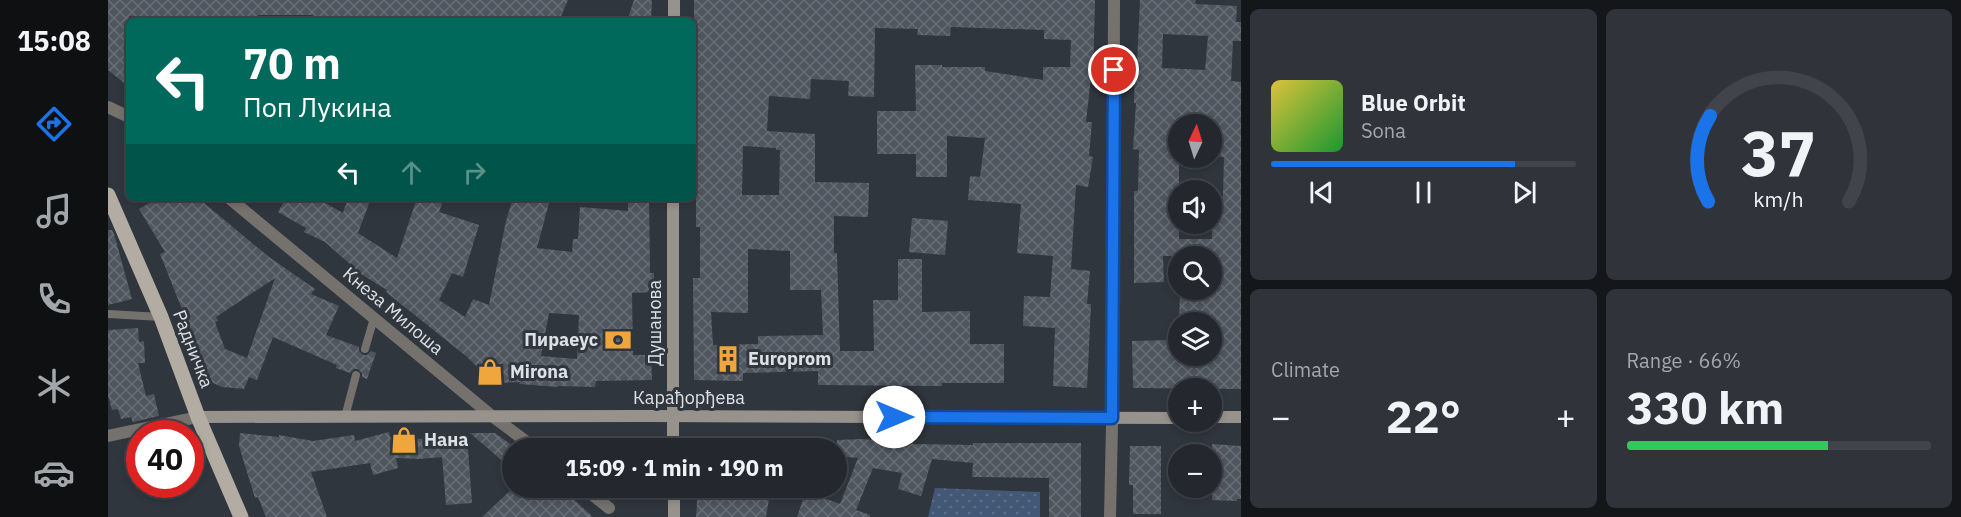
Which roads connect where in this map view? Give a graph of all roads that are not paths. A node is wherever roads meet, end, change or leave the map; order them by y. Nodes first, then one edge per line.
1 (674, 0) edge
2 (1114, 0) edge
3 (674, 18) edge
4 (108, 107) edge
5 (126, 116) edge
6 (108, 195) edge
7 (233, 201) edge
8 (674, 201) edge
9 (108, 314) edge
10 (161, 317) junction
11 (374, 318) junction
12 (365, 349) dead end
13 (356, 375) dead end
14 (492, 416) junction
15 (673, 416) junction
16 (198, 417) junction
17 (345, 417) junction
18 (1222, 417) edge
19 (1241, 417) edge
20 (1112, 418) junction
21 (1168, 418) edge
22 (108, 436) edge
23 (522, 438) edge
24 (673, 438) edge
25 (596, 498) edge
26 (674, 498) edge
27 (609, 508) dead end
28 (241, 517) edge
29 (674, 517) edge
30 (1110, 517) edge

1 - 3 street
2 - 20 street
4 - 5 street
6 - 10 main road, Радничка
7 - 11 street, Кнеза Милоша
8 - 15 street, Душанова
9 - 10 lane
10 - 16 main road, Радничка
11 - 12 lane
11 - 14 street, Кнеза Милоша
13 - 17 lane
14 - 15 street, Карађорђева
14 - 17 street, Карађорђева
14 - 23 street, Кнеза Милоша
15 - 20 street, Карађорђева
15 - 24 street, Душанова
16 - 17 street, Карађорђева
16 - 22 street
16 - 28 main road, Радничка
18 - 19 street
20 - 21 street, Карађорђева
20 - 30 street
25 - 27 street
26 - 29 street

